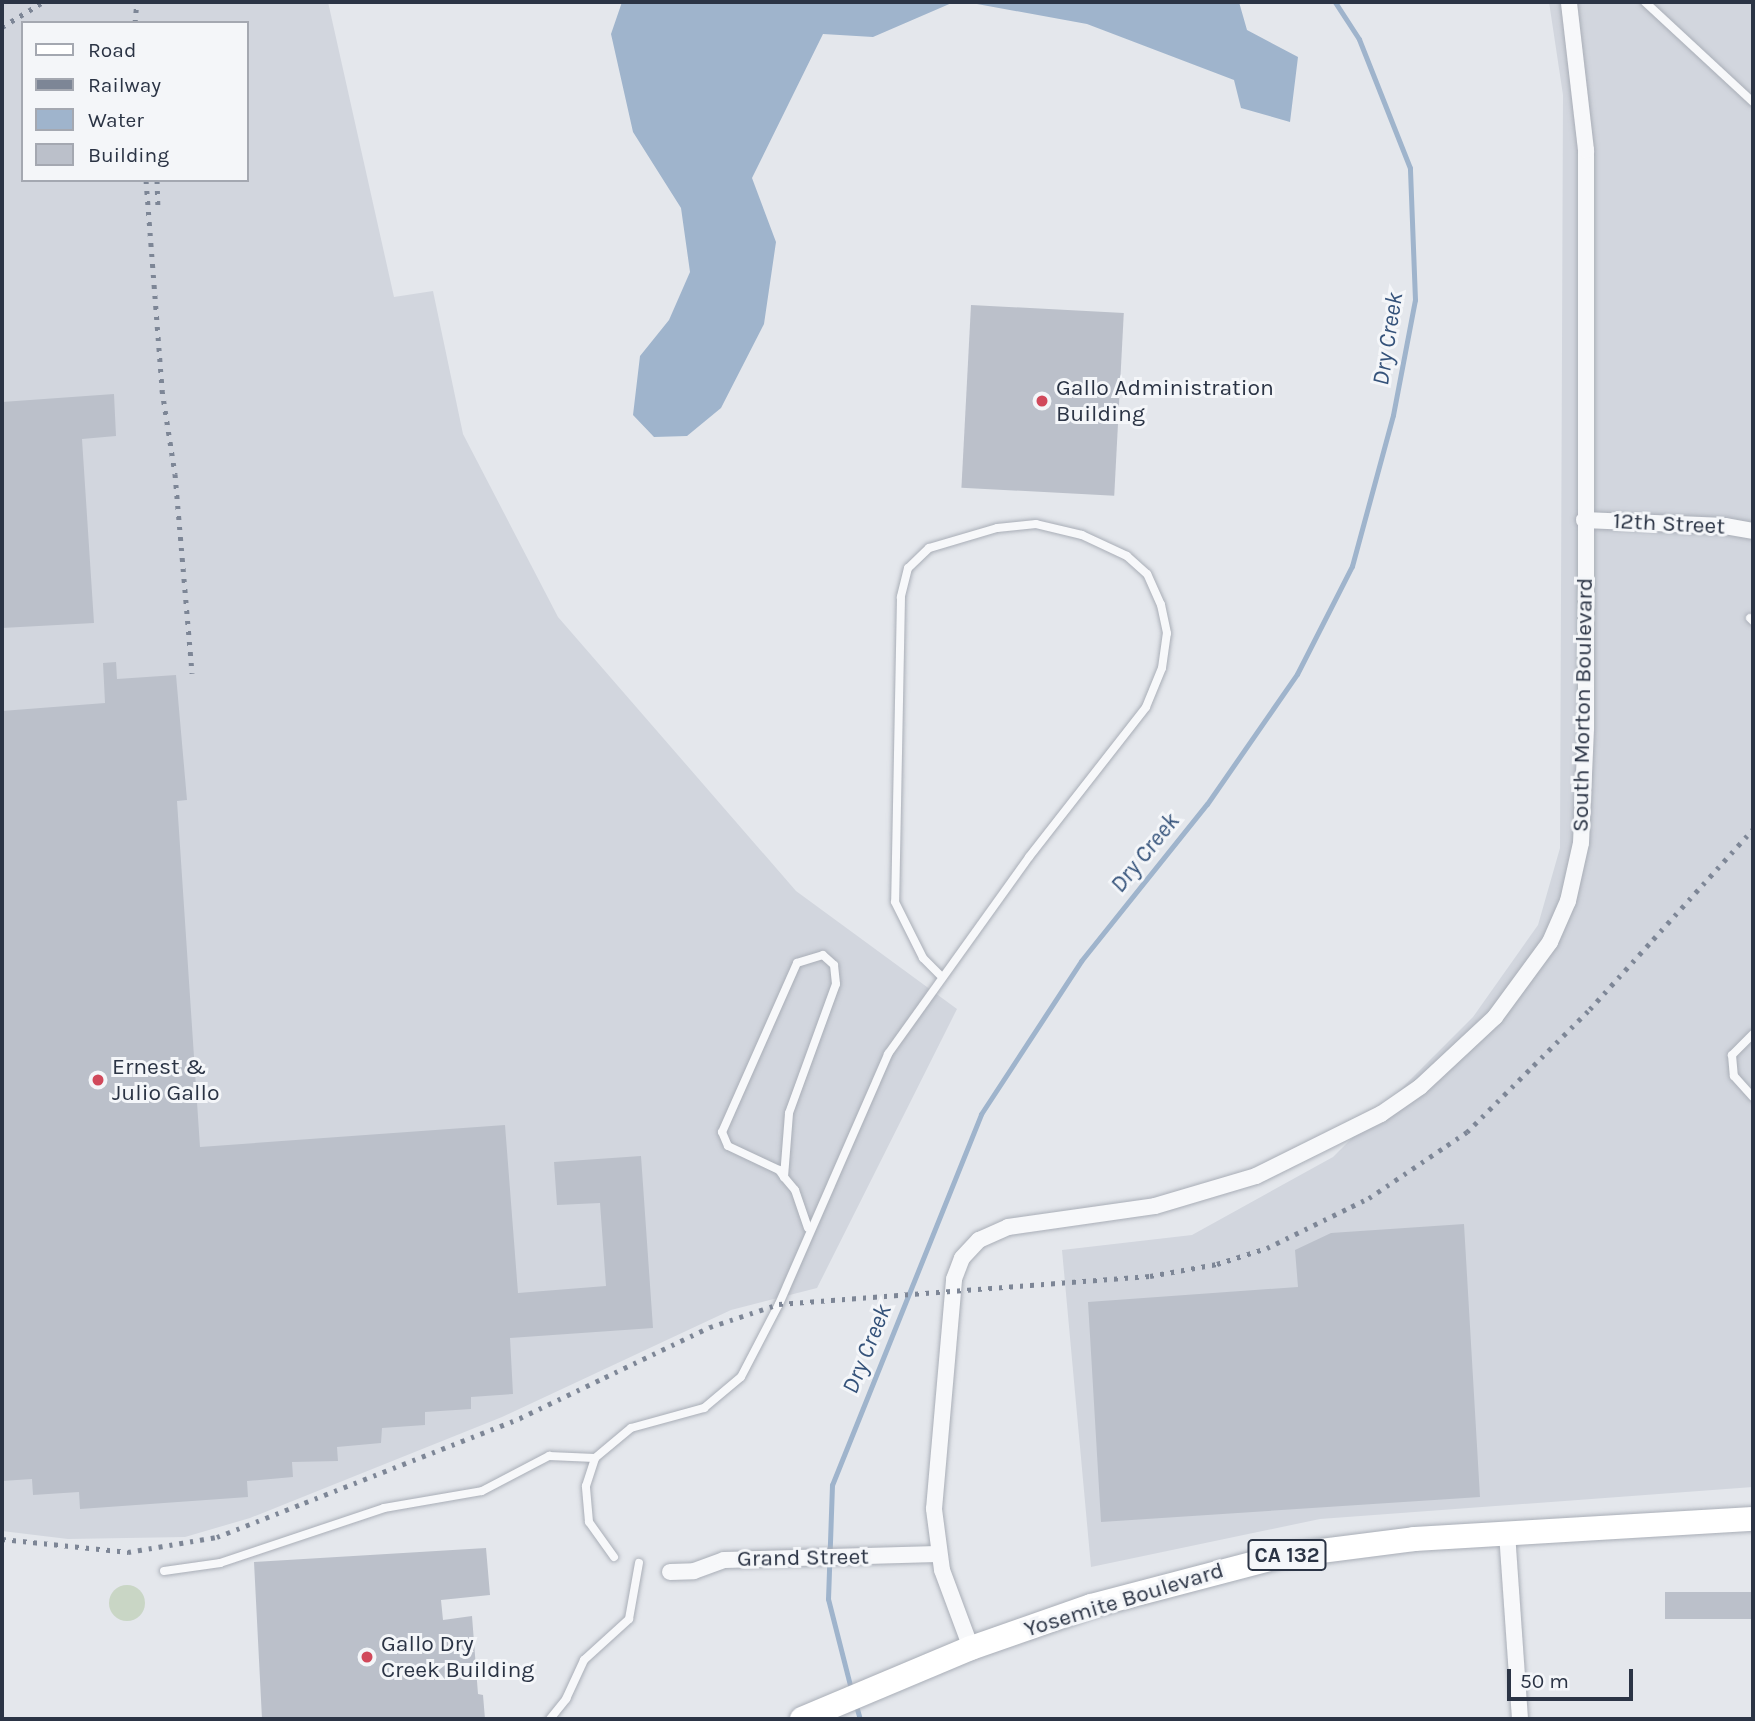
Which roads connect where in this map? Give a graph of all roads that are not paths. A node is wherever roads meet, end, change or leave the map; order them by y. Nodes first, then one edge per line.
1 (1569, 2) edge
2 (1645, 2) edge
3 (1753, 102) edge
4 (1584, 520) junction
5 (1753, 531) edge
6 (940, 975) junction
7 (1753, 1034) edge
8 (1753, 1097) edge
9 (784, 1177) junction
10 (808, 1228) junction
11 (595, 1458) junction
12 (1753, 1519) edge
13 (1507, 1533) junction
14 (938, 1554) junction
15 (614, 1557) dead end
16 (639, 1563) dead end
17 (164, 1571) dead end
18 (670, 1573) dead end
19 (971, 1648) junction
20 (550, 1719) edge
21 (802, 1719) edge
22 (1520, 1719) edge

1 - 4 street, South Morton Boulevard
2 - 3 lane
4 - 5 street, 12th Street
4 - 14 street, South Morton Boulevard
6 - 6 lane
6 - 10 lane
7 - 8 lane
9 - 9 lane
9 - 10 lane
10 - 11 lane
11 - 15 lane
11 - 17 lane
12 - 13 main road, Yosemite Boulevard / CA 132
13 - 19 main road, Yosemite Boulevard / CA 132
13 - 22 street
14 - 18 street, Grand Street
14 - 19 street, South Morton Boulevard
16 - 20 lane
19 - 21 main road, Yosemite Boulevard / CA 132

